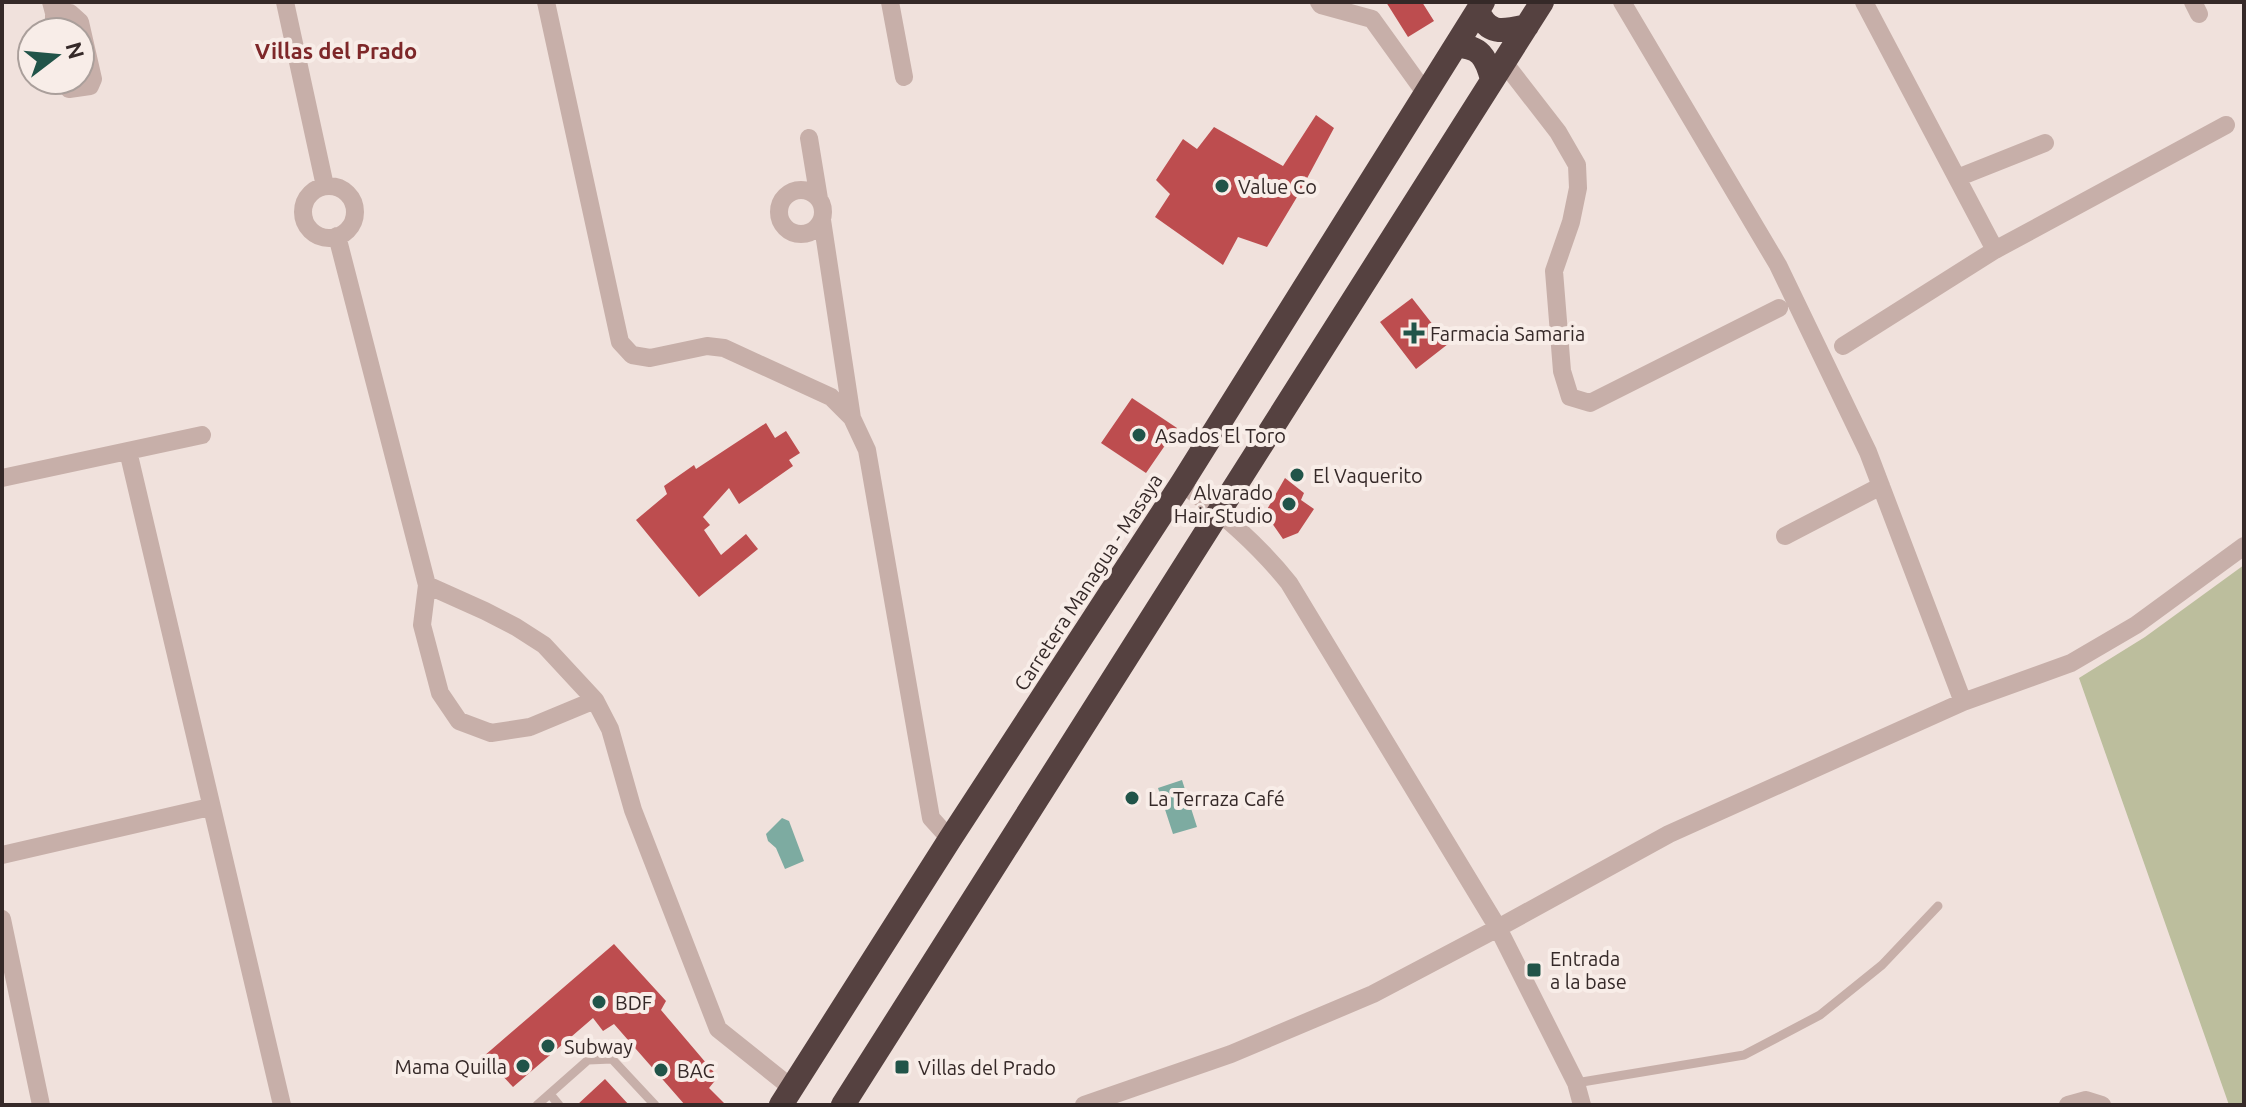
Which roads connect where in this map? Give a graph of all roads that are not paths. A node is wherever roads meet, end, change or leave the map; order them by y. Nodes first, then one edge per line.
1 (285, 2) edge
2 (546, 2) edge
3 (1319, 2) edge
4 (1542, 2) edge
5 (1622, 2) edge
6 (1864, 2) edge
7 (896, 4) edge
8 (1481, 6) edge
9 (52, 7) edge
10 (73, 16) edge
11 (1527, 26) junction
12 (1456, 46) junction
13 (1498, 70) junction
14 (904, 77) dead end
15 (1426, 94) junction
16 (2226, 125) dead end
17 (809, 138) dead end
18 (2045, 143) dead end
19 (1957, 178) junction
20 (325, 186) junction
21 (819, 199) junction
22 (822, 220) junction
23 (337, 236) junction
24 (1995, 250) junction
25 (1779, 308) dead end
26 (1843, 346) dead end
27 (852, 418) junction
28 (202, 435) dead end
29 (128, 451) junction
30 (2, 478) edge
31 (1182, 483) junction
32 (1881, 486) junction
33 (1220, 513) junction
34 (1785, 536) dead end
35 (2244, 546) edge
36 (427, 585) junction
37 (595, 700) junction
38 (1963, 702) junction
39 (210, 807) junction
40 (950, 839) junction
41 (2, 855) edge
42 (1938, 906) dead end
43 (2, 919) edge
44 (1498, 928) junction
45 (1576, 1083) junction
46 (550, 1094) junction
47 (787, 1097) edge
48 (41, 1105) edge
49 (282, 1105) edge
50 (537, 1105) edge
51 (559, 1105) edge
52 (655, 1105) edge
53 (843, 1105) edge
54 (1084, 1105) edge
55 (1582, 1105) edge
56 (2068, 1105) edge
57 (2102, 1105) edge

1 - 20 street
2 - 27 street
3 - 15 street
4 - 11 highway
5 - 32 street
6 - 19 street
7 - 14 street
8 - 11 highway
8 - 12 highway, Carretera Managua - Masaya
9 - 10 street
11 - 13 highway
12 - 13 highway
12 - 15 highway, Carretera Managua - Masaya
13 - 25 street
13 - 33 highway
15 - 31 highway, Carretera Managua - Masaya
16 - 24 street
17 - 21 street
18 - 19 street
19 - 24 street
20 - 23 street
20 - 23 street
21 - 22 street
21 - 22 street
22 - 27 street
23 - 36 street
24 - 26 street
27 - 40 street
28 - 29 street
29 - 30 street
29 - 39 street
31 - 33 street
31 - 40 highway, Carretera Managua - Masaya
32 - 34 street
32 - 38 street
33 - 44 street
33 - 53 highway
35 - 38 street
36 - 37 street
36 - 37 street
37 - 47 street
38 - 44 street
39 - 41 street
39 - 49 street
40 - 47 highway, Carretera Managua - Masaya
42 - 45 lane
43 - 48 street
44 - 45 street
44 - 54 street
45 - 55 street
46 - 50 lane
46 - 51 lane
46 - 52 lane
56 - 57 street

